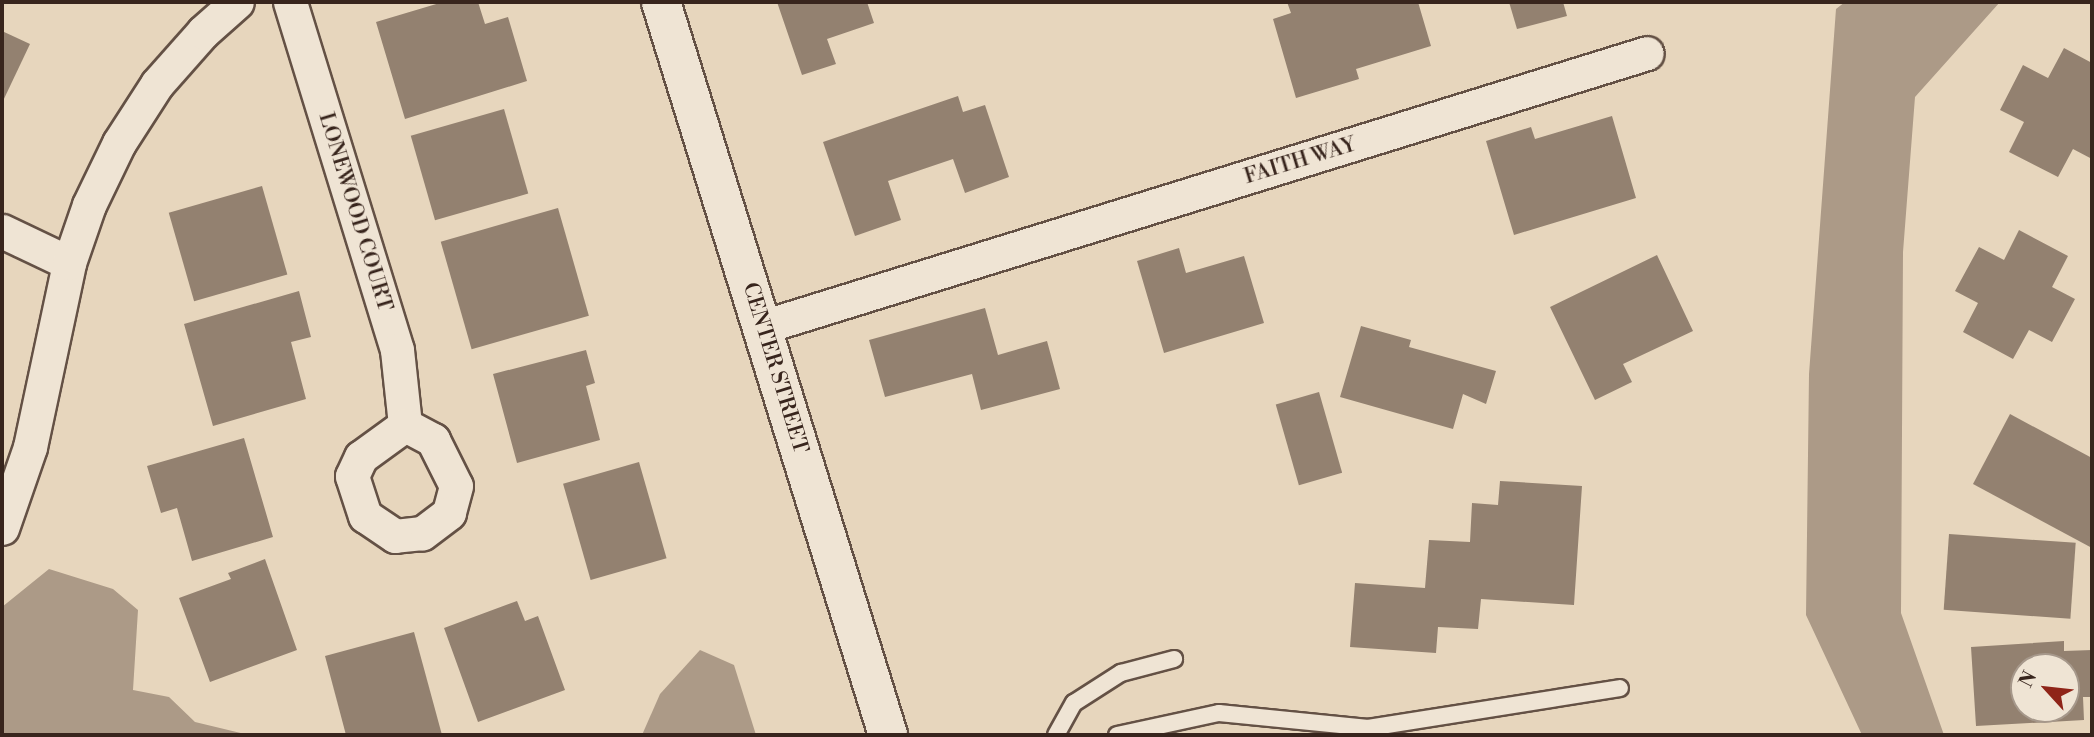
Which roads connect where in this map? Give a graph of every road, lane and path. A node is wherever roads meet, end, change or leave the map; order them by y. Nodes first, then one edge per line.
1 (237, 2) edge
2 (290, 2) edge
3 (661, 2) edge
4 (1647, 53) dead end
5 (2, 231) edge
6 (69, 263) junction
7 (762, 327) junction
8 (405, 425) dead end
9 (2, 528) edge
10 (1174, 659) dead end
11 (1620, 688) dead end
12 (888, 735) edge
13 (1056, 735) edge
14 (1116, 735) edge

1 - 6 street
2 - 8 street, LONEWOOD COURT
3 - 7 street, CENTER STREET
4 - 7 street, FAITH WAY
5 - 6 street
6 - 9 street
7 - 12 street, CENTER STREET
10 - 13 lane
11 - 14 lane

